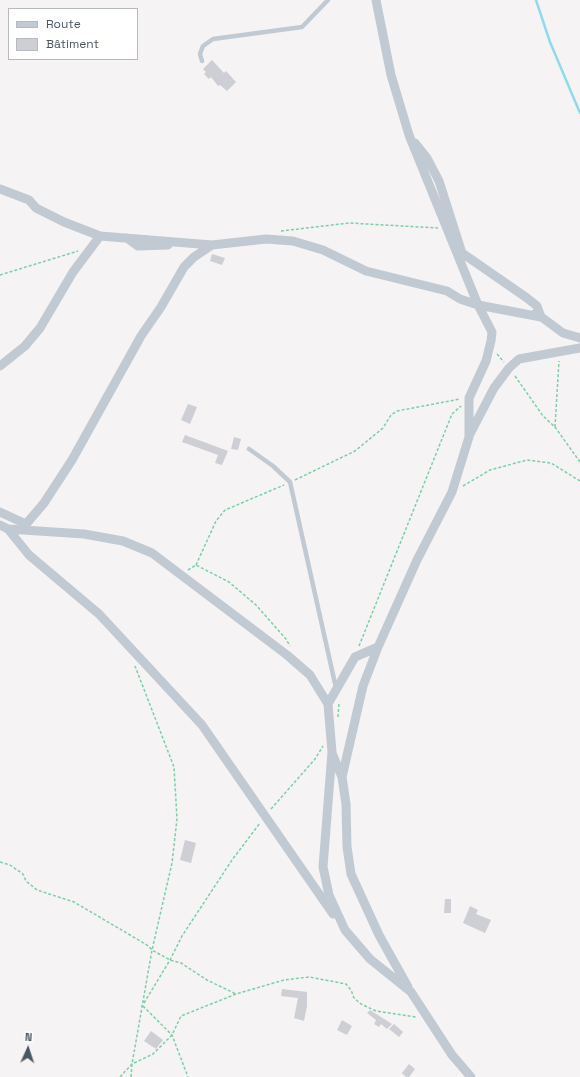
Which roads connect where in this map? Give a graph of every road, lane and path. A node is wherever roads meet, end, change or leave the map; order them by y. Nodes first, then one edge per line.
1 (328, 0) edge
2 (376, 1) edge
3 (202, 61) dead end
4 (409, 135) junction
5 (0, 189) edge
6 (448, 230) junction
7 (274, 233) dead end
8 (100, 236) junction
9 (212, 245) junction
10 (91, 247) junction
11 (459, 250) junction
12 (0, 275) edge
13 (478, 305) junction
14 (541, 317) junction
15 (580, 338) edge
16 (491, 341) junction
17 (580, 348) edge
18 (560, 352) junction
19 (0, 366) edge
20 (509, 368) junction
21 (469, 398) junction
22 (555, 427) junction
23 (469, 437) junction
24 (249, 449) dead end
25 (580, 462) edge
26 (580, 481) edge
27 (290, 482) junction
28 (452, 492) junction
29 (0, 512) edge
30 (4, 527) edge
31 (23, 527) junction
32 (196, 565) junction
33 (181, 576) junction
34 (378, 647) junction
35 (293, 652) dead end
36 (355, 658) junction
37 (134, 664) dead end
38 (336, 688) junction
39 (340, 699) dead end
40 (328, 704) junction
41 (338, 719) dead end
42 (330, 734) junction
43 (332, 752) junction
44 (342, 777) junction
45 (266, 815) junction
46 (0, 862) edge
47 (345, 930) junction
48 (152, 950) junction
49 (170, 960) junction
50 (411, 992) junction
51 (236, 994) junction
52 (142, 1005) junction
53 (427, 1017) junction
54 (172, 1035) junction
55 (132, 1064) junction
56 (120, 1077) edge
57 (132, 1077) edge
58 (188, 1077) edge
59 (471, 1077) edge

1 - 3 lane
2 - 4 street
4 - 6 street
4 - 11 street
5 - 8 street
6 - 7 path
6 - 11 street
8 - 9 street
8 - 10 street
9 - 13 street
9 - 31 street
10 - 12 path
10 - 19 street
11 - 13 street
11 - 14 street
13 - 14 street
13 - 16 street
14 - 15 street
16 - 20 path
16 - 21 street
17 - 18 street
18 - 20 street
18 - 22 path
20 - 22 path
20 - 23 street
21 - 23 street
21 - 27 path
21 - 36 path
22 - 25 path
23 - 28 street
24 - 27 lane
26 - 28 path
27 - 32 path
27 - 38 lane
28 - 34 street
29 - 31 street
30 - 31 street
30 - 45 street
31 - 33 street
32 - 33 path
32 - 35 path
33 - 40 street
34 - 36 street
34 - 44 street
36 - 38 street
37 - 48 path
38 - 40 street
39 - 41 path
40 - 42 street
42 - 43 street
42 - 45 path
43 - 44 street
43 - 47 street
44 - 50 street
45 - 47 street
45 - 49 path
46 - 48 path
47 - 50 street
48 - 49 path
48 - 52 path
49 - 51 path
49 - 52 path
50 - 53 street
51 - 53 path
51 - 54 path
52 - 54 path
52 - 55 path
53 - 59 street
54 - 55 path
54 - 58 path
55 - 56 path
55 - 57 path

